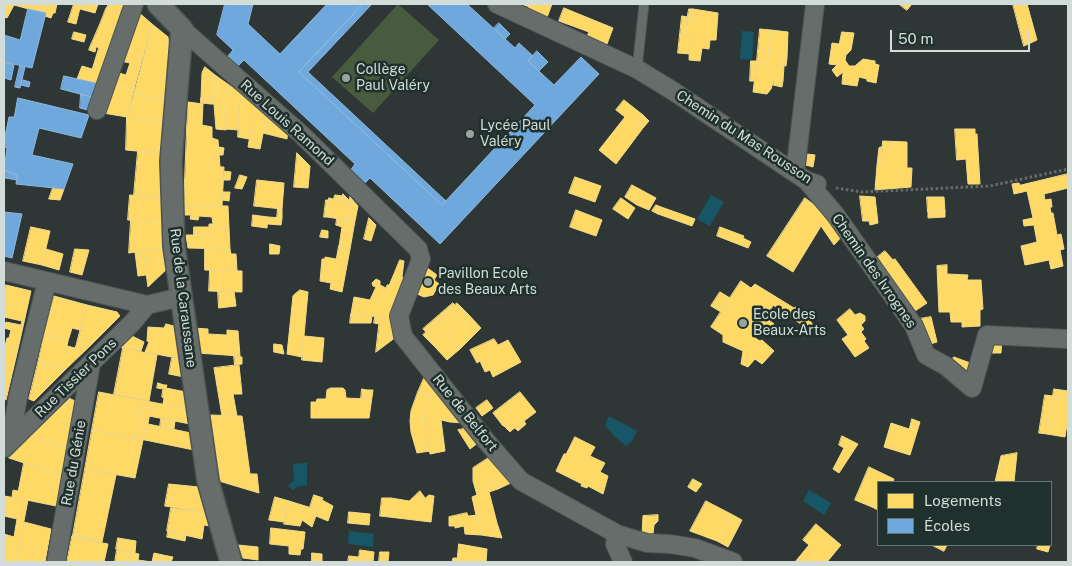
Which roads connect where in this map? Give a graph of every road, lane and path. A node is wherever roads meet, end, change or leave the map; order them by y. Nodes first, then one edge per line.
1 (134, 4) edge
2 (158, 4) edge
3 (497, 4) edge
4 (644, 4) edge
5 (815, 4) edge
6 (182, 29) junction
7 (637, 70) junction
8 (97, 110) dead end
9 (1068, 169) edge
10 (801, 177) junction
11 (825, 187) joint
12 (414, 244) joint
13 (4, 271) edge
14 (47, 281) junction
15 (181, 297) junction
16 (147, 305) junction
17 (1068, 339) edge
18 (91, 364) junction
19 (7, 445) edge
20 (616, 539) junction
21 (56, 562) edge
22 (231, 562) edge
23 (623, 562) edge
24 (733, 562) edge

1 - 8 street
2 - 6 street, Rue Louis Ramond
3 - 7 street, Chemin du Mas Rousson
4 - 7 lane
5 - 10 street
6 - 12 street, Rue Louis Ramond
6 - 15 street, Rue de la Caraussane
7 - 10 street, Chemin du Mas Rousson
9 - 11 path, Chemin du Mas Rousson
10 - 11 street, Chemin du Mas Rousson
10 - 17 street, Chemin des Ivrognes
12 - 20 street, Rue de Belfort
13 - 14 street
14 - 16 street
14 - 19 street
15 - 16 street
15 - 22 street, Rue de la Caraussane
16 - 18 street, Rue Tissier Pons
18 - 19 street, Rue Tissier Pons
18 - 21 street, Rue du Génie
20 - 23 street
20 - 24 street, Rue de Belfort

